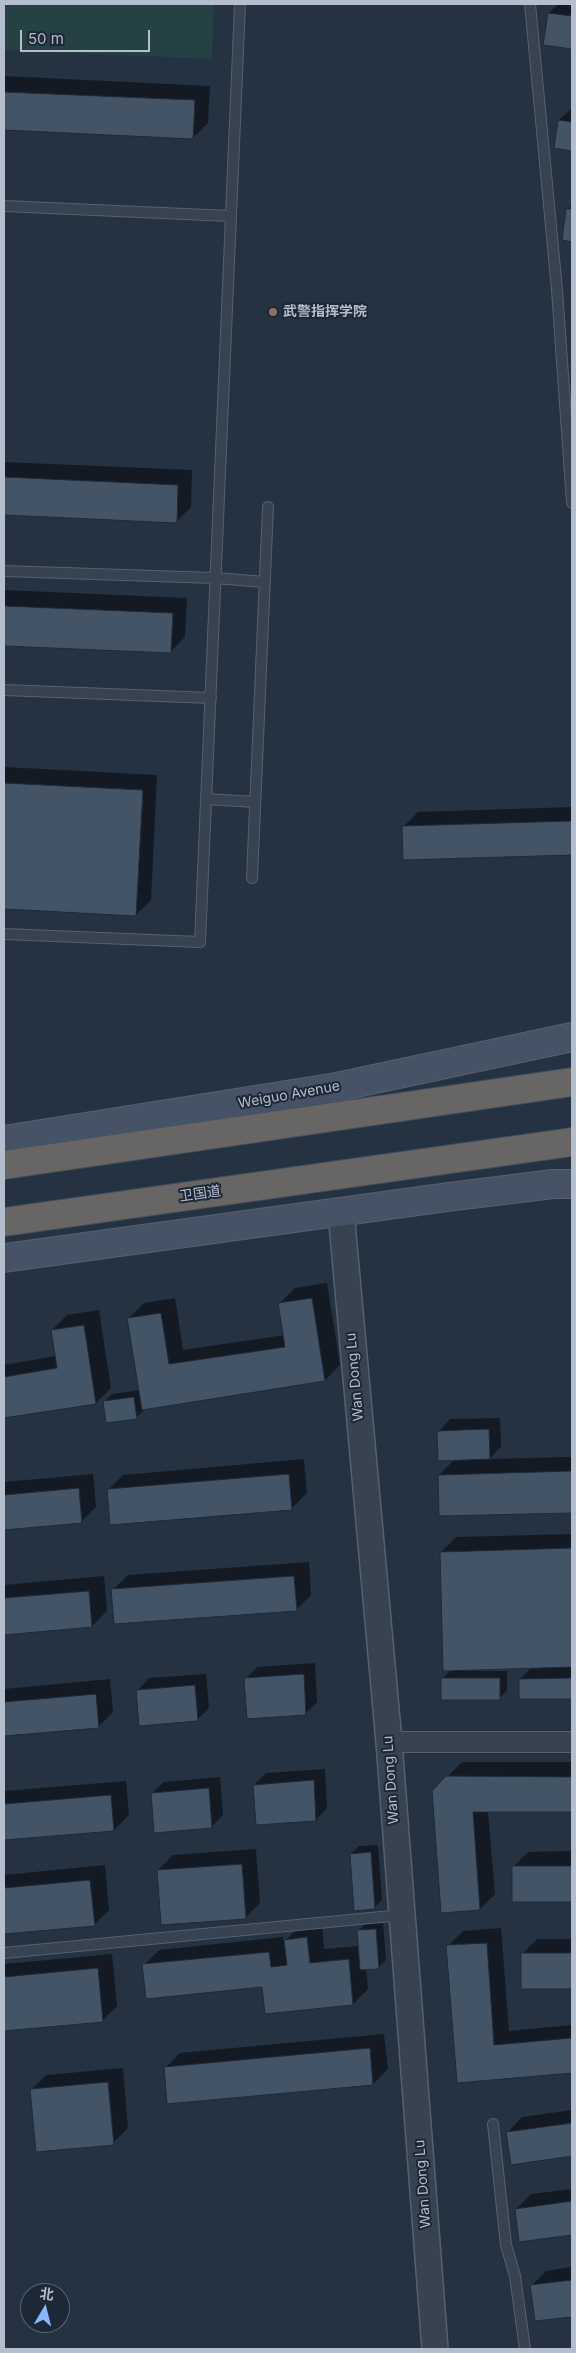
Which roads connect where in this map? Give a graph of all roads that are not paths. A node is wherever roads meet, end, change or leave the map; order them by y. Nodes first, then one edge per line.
1 (240, 4) edge
2 (530, 4) edge
3 (4, 206) edge
4 (230, 216) junction
5 (572, 503) edge
6 (268, 507) dead end
7 (4, 571) edge
8 (216, 578) junction
9 (264, 582) junction
10 (4, 690) edge
11 (211, 698) junction
12 (207, 800) junction
13 (255, 802) junction
14 (252, 878) dead end
15 (4, 934) edge
16 (572, 1037) edge
17 (572, 1074) edge
18 (572, 1082) edge
19 (520, 1089) junction
20 (4, 1140) edge
21 (572, 1142) edge
22 (4, 1165) edge
23 (572, 1184) edge
24 (340, 1212) junction
25 (4, 1222) edge
26 (4, 1258) edge
27 (388, 1742) junction
28 (572, 1742) edge
29 (402, 1915) junction
30 (4, 1953) edge
31 (493, 2124) dead end
32 (435, 2349) edge
33 (525, 2349) edge

1 - 4 lane
2 - 5 lane
3 - 4 lane
4 - 8 lane
6 - 9 lane
7 - 8 lane
8 - 9 lane
8 - 11 lane
9 - 13 lane
10 - 11 lane
11 - 12 lane
12 - 13 lane
12 - 15 lane
13 - 14 lane
16 - 20 main road, Weiguo Avenue
17 - 19 highway
18 - 19 highway
19 - 22 highway
21 - 25 highway, 卫国道
23 - 24 main road
24 - 26 main road
24 - 27 street, Wan Dong Lu
27 - 28 street
27 - 29 street, Wan Dong Lu
29 - 30 lane
29 - 32 street, Wan Dong Lu
31 - 33 lane

